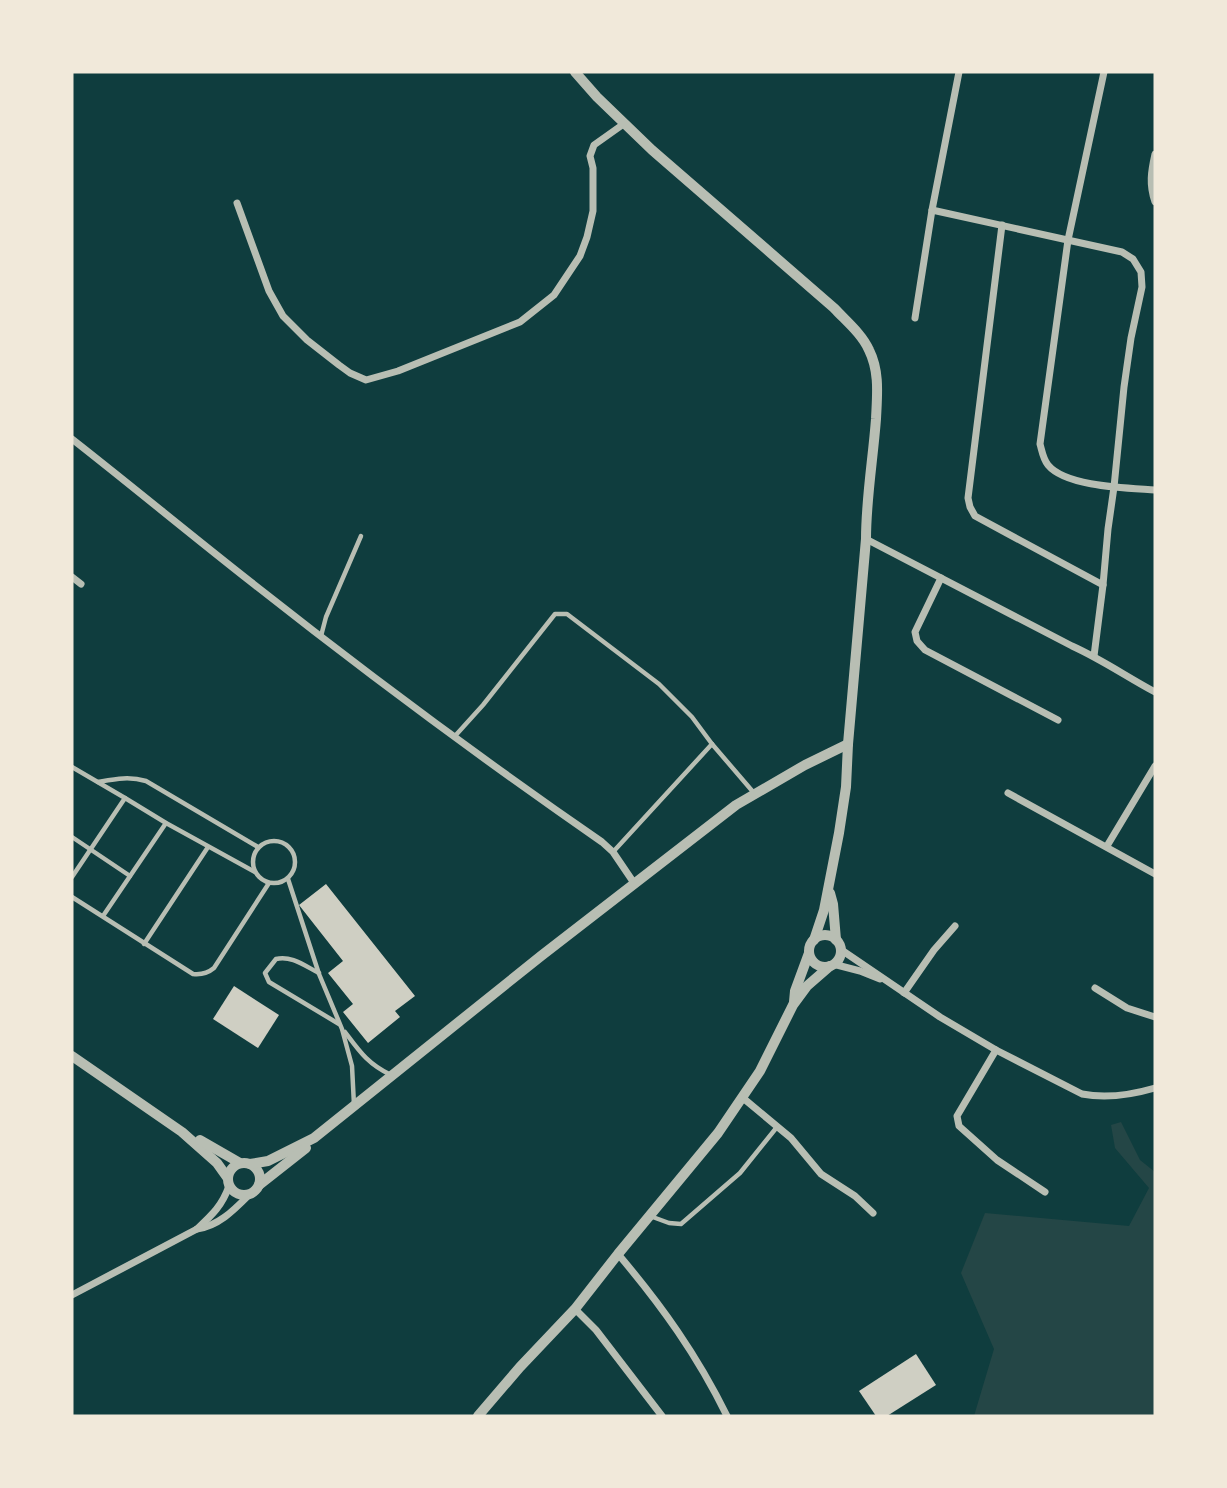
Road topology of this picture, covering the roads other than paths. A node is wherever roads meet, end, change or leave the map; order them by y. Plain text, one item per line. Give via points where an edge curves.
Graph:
1 (575, 72) edge
2 (959, 72) edge
3 (1102, 72) edge
4 (625, 123) junction
5 (1155, 155) edge
6 (1155, 202) edge
7 (237, 203) dead end
8 (932, 210) junction
9 (1002, 225) junction
10 (1069, 240) junction
11 (915, 318) dead end
12 (72, 439) edge
13 (1114, 487) junction
14 (1155, 490) edge
15 (361, 536) dead end
16 (866, 539) junction
17 (72, 577) edge
18 (940, 578) junction
19 (81, 584) dead end
20 (1103, 585) junction
21 (321, 636) junction
22 (1094, 656) junction
23 (1155, 692) edge
24 (1058, 720) dead end
25 (455, 737) junction
26 (712, 744) junction
27 (848, 744) junction
28 (1155, 766) edge
29 (72, 767) edge
30 (98, 782) junction
31 (1008, 793) dead end
32 (755, 794) junction
33 (125, 798) junction
34 (166, 823) junction
35 (72, 837) edge
36 (1107, 846) junction
37 (208, 847) junction
38 (258, 847) junction
39 (91, 849) junction
40 (613, 852) junction
41 (255, 872) junction
42 (1155, 874) edge
43 (130, 876) junction
44 (72, 877) edge
45 (288, 879) junction
46 (270, 883) junction
47 (634, 883) junction
48 (829, 887) junction
49 (72, 897) edge
50 (103, 916) junction
51 (955, 926) dead end
52 (814, 940) junction
53 (144, 944) junction
54 (838, 944) junction
55 (809, 953) junction
56 (832, 965) junction
57 (319, 974) junction
58 (887, 982) junction
59 (1095, 988) dead end
60 (904, 993) junction
61 (793, 1005) junction
62 (1155, 1017) edge
63 (341, 1027) junction
64 (996, 1050) junction
65 (72, 1056) edge
66 (392, 1075) junction
67 (1155, 1088) edge
68 (743, 1098) junction
69 (354, 1106) junction
70 (778, 1127) junction
71 (182, 1132) junction
72 (314, 1138) junction
73 (245, 1163) junction
74 (228, 1181) junction
75 (254, 1190) junction
76 (1045, 1192) dead end
77 (873, 1213) dead end
78 (650, 1216) junction
79 (197, 1229) junction
80 (618, 1254) junction
81 (72, 1294) edge
82 (575, 1309) junction
83 (478, 1416) edge
84 (662, 1416) edge
85 (727, 1416) edge

1 - 4 street
2 - 8 street
3 - 10 street
4 - 7 street via 594,145 590,156 593,211 587,237 554,295 520,322 366,380 339,365 283,316 269,291
4 - 16 street via 834,308 869,348 877,393
5 - 6 street via 1151,189
8 - 9 street
8 - 11 street
9 - 10 street
9 - 20 street via 970,508 975,516
10 - 13 street via 1122,252 1141,272
10 - 13 street via 1040,444 1047,464 1058,474
12 - 21 street
13 - 14 street
13 - 20 street
15 - 21 lane
16 - 18 street
16 - 27 street
17 - 19 street
18 - 22 street
18 - 24 street via 915,632 925,650
20 - 22 street
21 - 25 street
22 - 23 street
25 - 26 lane via 555,614 567,614 659,684
25 - 40 street
26 - 32 lane
26 - 40 lane
27 - 32 street
27 - 48 street via 846,787
28 - 36 street
29 - 30 lane
30 - 33 lane
30 - 38 lane via 146,781
31 - 36 street
32 - 47 street
33 - 34 lane
33 - 39 lane
34 - 37 lane
34 - 43 lane
35 - 39 lane
36 - 42 street
37 - 41 lane
37 - 53 lane
38 - 41 lane via 253,855
38 - 45 lane via 274,840 290,847 295,863
39 - 43 lane
39 - 44 lane
40 - 47 street
41 - 46 lane
43 - 50 lane
45 - 46 lane
45 - 57 lane
46 - 53 lane via 210,971 193,974
47 - 66 street
48 - 52 street
48 - 54 street
49 - 50 lane
50 - 53 lane
51 - 60 street
52 - 54 street via 827,936
52 - 55 street
54 - 56 street via 839,958
54 - 58 street
55 - 56 street via 817,965
55 - 61 street
56 - 58 street
56 - 61 street
57 - 63 lane
57 - 63 lane via 283,957 265,973 269,982
58 - 60 street
59 - 62 street via 1121,1006
60 - 64 street
61 - 68 street
63 - 66 lane via 366,1060
63 - 69 lane via 352,1066
64 - 67 street via 1082,1094 1110,1097
64 - 76 street via 957,1116 959,1126 997,1160
65 - 71 street
66 - 69 street
68 - 70 street
68 - 78 street
69 - 72 street
70 - 77 street via 821,1174
70 - 78 lane via 740,1173 681,1224
71 - 73 street
71 - 74 street via 217,1163
72 - 73 street via 268,1161
72 - 75 street
73 - 74 street via 231,1168
73 - 75 street via 260,1175
74 - 75 street via 235,1193 245,1195
74 - 79 street via 224,1201
75 - 79 street via 223,1219
78 - 80 street
79 - 81 street
80 - 82 street
80 - 85 street via 668,1316
82 - 83 street
82 - 84 street

